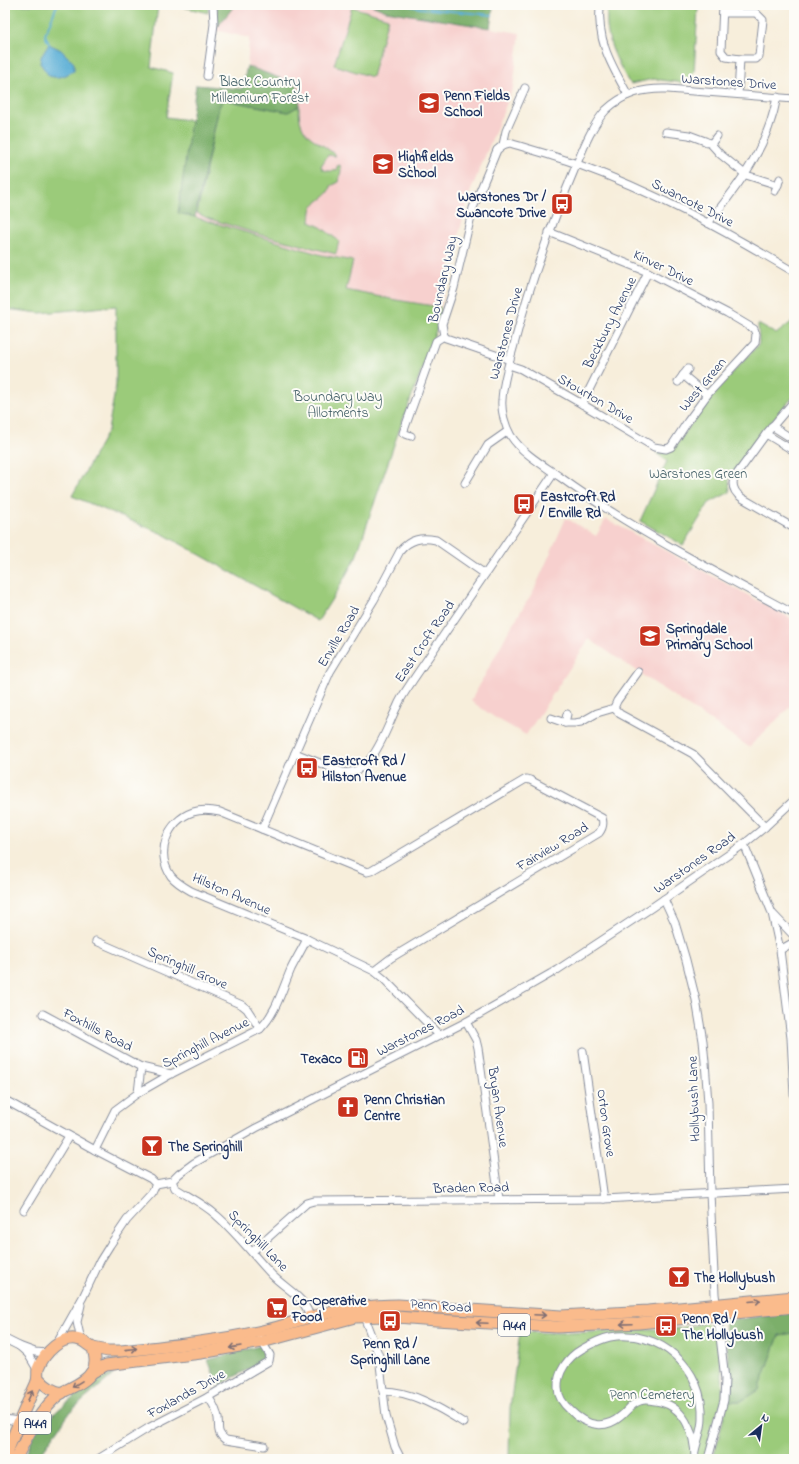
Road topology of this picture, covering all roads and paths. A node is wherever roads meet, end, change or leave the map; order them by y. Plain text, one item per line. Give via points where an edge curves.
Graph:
1 (213, 5) edge
2 (600, 5) edge
3 (723, 5) edge
4 (723, 13) junction
5 (740, 59) junction
6 (207, 76) dead end
7 (525, 88) dead end
8 (738, 94) junction
9 (628, 95) junction
10 (777, 97) junction
11 (794, 98) edge
12 (666, 132) dead end
13 (717, 136) dead end
14 (711, 144) junction
15 (503, 145) junction
16 (577, 164) junction
17 (746, 175) junction
18 (778, 185) dead end
19 (708, 223) junction
20 (549, 232) junction
21 (648, 272) junction
22 (794, 272) edge
23 (444, 336) junction
24 (756, 339) joint
25 (509, 363) junction
26 (688, 368) dead end
27 (683, 375) junction
28 (678, 382) dead end
29 (707, 395) junction
30 (794, 401) edge
31 (582, 404) junction
32 (772, 426) junction
33 (508, 431) junction
34 (766, 434) junction
35 (411, 436) dead end
36 (794, 440) edge
37 (670, 447) joint
38 (794, 451) edge
39 (554, 473) junction
40 (465, 483) dead end
41 (794, 528) edge
42 (485, 574) junction
43 (794, 614) edge
44 (638, 672) dead end
45 (614, 708) junction
46 (567, 714) dead end
47 (551, 718) dead end
48 (565, 723) junction
49 (296, 753) junction
50 (794, 800) edge
51 (766, 827) junction
52 (262, 829) junction
53 (744, 844) junction
54 (363, 872) joint
55 (664, 899) junction
56 (772, 913) junction
57 (794, 936) edge
58 (307, 939) junction
59 (96, 941) dead end
60 (794, 942) edge
61 (780, 950) junction
62 (374, 971) junction
63 (43, 1014) dead end
64 (466, 1022) junction
65 (260, 1029) junction
66 (439, 1035) junction
67 (583, 1051) dead end
68 (141, 1067) junction
69 (171, 1074) junction
70 (138, 1093) junction
71 (794, 1094) edge
72 (5, 1100) edge
73 (69, 1136) junction
74 (95, 1150) junction
75 (172, 1181) junction
76 (156, 1184) junction
77 (794, 1189) edge
78 (710, 1194) junction
79 (604, 1199) junction
80 (499, 1200) junction
81 (24, 1210) dead end
82 (252, 1252) junction
83 (83, 1297) junction
84 (794, 1297) edge
85 (794, 1307) edge
86 (716, 1310) junction
87 (364, 1316) junction
88 (310, 1317) junction
89 (313, 1329) junction
90 (255, 1332) junction
91 (5, 1339) edge
92 (81, 1340) junction
93 (262, 1342) junction
94 (19, 1346) junction
95 (93, 1348) junction
96 (52, 1349) junction
97 (91, 1373) junction
98 (38, 1375) junction
99 (383, 1391) junction
100 (62, 1393) junction
101 (208, 1397) junction
102 (5, 1419) edge
103 (18, 1421) junction
104 (464, 1423) dead end
105 (264, 1446) dead end
106 (695, 1455) edge
107 (5, 1457) edge
108 (16, 1459) edge
109 (98, 1459) edge
110 (401, 1459) edge
111 (708, 1459) edge

1 - 6 street via 214,24
2 - 9 street via 601,36 609,60
3 - 4 street
4 - 5 street via 721,51 726,57
4 - 5 street via 756,13 763,20 759,56 756,59
5 - 8 street
7 - 15 street, Boundary Way via 506,131
8 - 9 street, Warstones Drive via 659,89 640,90
8 - 10 street, Warstones Drive
9 - 16 street, Warstones Drive via 615,103 601,117
10 - 11 street, Warstones Drive
10 - 17 street via 766,136
12 - 14 street via 689,135
13 - 14 street
14 - 17 street
15 - 16 street, Swancote Drive via 510,143
15 - 23 street, Boundary Way via 497,150 473,208 454,288 442,324
16 - 19 street, Swancote Drive via 647,192
16 - 20 street, Warstones Drive
17 - 18 street
17 - 19 street
19 - 22 street, Swancote Drive
20 - 21 street, Kinver Drive
20 - 25 street, Warstones Drive
21 - 24 street, Kinver Drive via 744,322 754,329
21 - 31 street, Beckbury Avenue
23 - 25 street, Stourton Drive
23 - 35 street, Boundary Way via 436,341 403,433
24 - 29 street, West Green via 752,348
25 - 31 street, Stourton Drive
25 - 33 street, Warstones Drive via 502,401
26 - 27 street
27 - 28 street
27 - 29 street
29 - 37 street, West Green
30 - 32 street
31 - 37 street, Stourton Drive via 654,447
32 - 34 street
32 - 36 street
33 - 39 street, Warstones Drive via 524,450
33 - 40 street via 488,445
34 - 38 street
34 - 41 street via 732,483 736,494
39 - 42 street, East Croft Road
39 - 43 street, Warstones Drive via 639,528
42 - 49 street, East Croft Road via 398,704 366,765 348,773 342,772
42 - 49 street, Enville Road via 436,540 418,538 404,546 330,672
44 - 45 street
45 - 48 street via 575,724
45 - 51 street via 620,714 693,754
46 - 48 street
47 - 48 street
49 - 52 street, Enville Road
50 - 51 street, Warstones Road
51 - 53 street, Warstones Road
52 - 54 street, Hilston Avenue
52 - 58 street, Hilston Avenue via 220,812 193,812 169,831 163,858 172,876 191,891
53 - 55 street, Warstones Road
53 - 56 street
54 - 62 street, Fairview Road via 371,871 526,779 602,818 603,824 599,833 391,958
55 - 64 street, Warstones Road via 557,970
55 - 78 street, Hollybush Lane via 675,923 686,960 703,1042 708,1103
56 - 57 street
56 - 61 street
58 - 62 street, Hilston Avenue
58 - 65 street, Springhill Avenue via 270,1019
59 - 65 street, Springhill Grove via 242,1006 247,1009
60 - 61 street
61 - 71 street via 791,1038
62 - 66 street, Hilston Avenue
63 - 68 street, Foxhills Road
64 - 66 street, Warstones Road
64 - 80 street, Bryan Avenue via 478,1048
65 - 69 street, Springhill Avenue
66 - 75 street, Warstones Road via 256,1128 189,1166
67 - 79 street, Orton Grove
68 - 69 street, Foxhills Road
68 - 70 street
69 - 70 street, Springhill Avenue
70 - 74 street, Springhill Avenue via 115,1110
72 - 73 street
73 - 74 street
73 - 81 street
74 - 76 street
75 - 76 street
75 - 82 street, Springhill Lane via 175,1188 215,1214
76 - 83 street via 152,1193 127,1220 110,1245
77 - 78 street, Braden Road
78 - 79 street, Braden Road
78 - 86 street, Hollybush Lane
79 - 80 street, Braden Road
80 - 82 street, Braden Road via 308,1203
82 - 88 street, Springhill Lane via 274,1277 299,1296
83 - 92 street via 77,1322
83 - 96 street
86 -> 84 highway, Penn Road / A449
85 - 86 highway, Penn Road / A449
86 -> 87 highway, Penn Road / A449 via 639,1323 557,1327
88 -> 86 highway, Penn Road / A449 via 378,1305 561,1316
86 - 111 street, Hollybush Lane via 725,1379 724,1400
87 - 89 highway, Penn Road / A449
87 - 99 street via 379,1356
88 - 89 street, Springhill Lane
88 - 90 highway, Penn Road / A449
89 - 93 highway, Penn Road / A449
90 - 93 street
95 -> 90 highway, Penn Road / A449 via 108,1351 128,1350
91 - 94 street
92 - 95 highway
92 - 96 highway via 72,1339
93 -> 97 highway, Penn Road / A449 via 201,1353 120,1362 106,1365
93 - 101 street, Foxlands Drive via 270,1354 269,1361
94 - 96 street via 35,1352
94 - 98 street via 28,1354
95 - 97 highway via 95,1364
96 - 98 highway
97 -> 100 highway
98 - 100 highway via 48,1387
103 -> 98 highway, A449
99 - 104 street via 398,1392 415,1398
99 - 110 street via 389,1426
100 - 108 highway, A449 via 47,1406 23,1442
101 - 105 street via 218,1416 218,1429 222,1437 226,1440
101 - 109 street, Foxlands Drive via 150,1427
102 - 103 street
103 - 107 highway, A449
106 - 106 street via 702,1420 701,1397 692,1374 670,1351 640,1338 610,1337 584,1347 567,1361 560,1375 558,1388 567,1408 574,1415 588,1424 598,1426 615,1420 638,1401 666,1403 678,1411 691,1430

